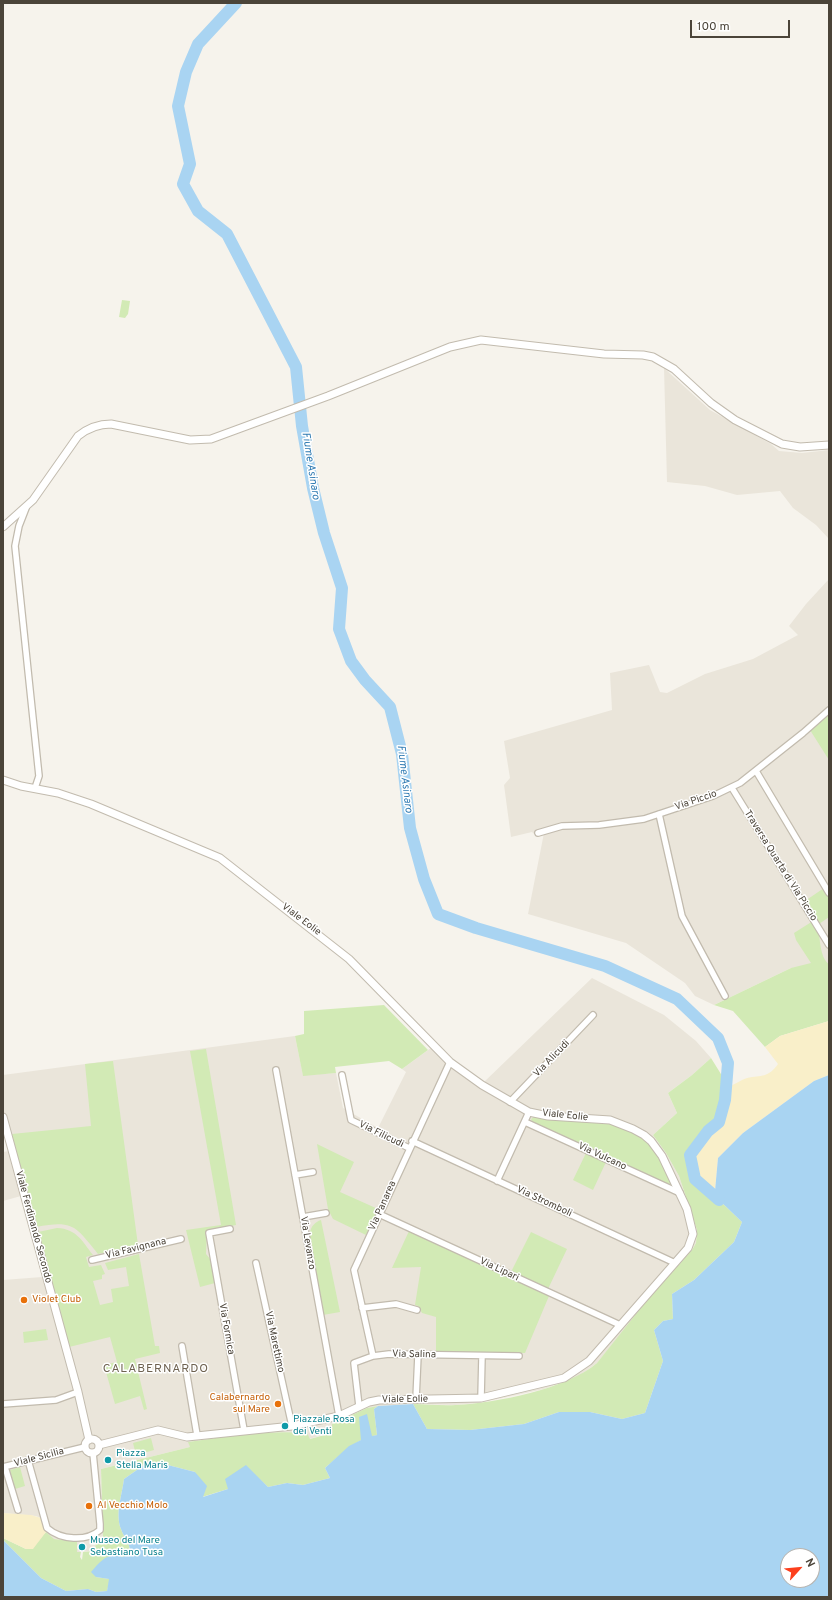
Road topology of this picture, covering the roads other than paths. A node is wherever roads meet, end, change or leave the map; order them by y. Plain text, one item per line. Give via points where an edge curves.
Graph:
1 (829, 445) edge
2 (26, 508) junction
3 (3, 527) edge
4 (829, 710) edge
5 (756, 770) junction
6 (3, 780) edge
7 (35, 788) junction
8 (732, 788) junction
9 (659, 814) junction
10 (538, 832) dead end
11 (829, 893) edge
12 (829, 945) edge
13 (725, 996) dead end
14 (593, 1015) dead end
15 (450, 1062) junction
16 (276, 1070) dead end
17 (342, 1076) dead end
18 (510, 1102) junction
19 (529, 1112) junction
20 (3, 1117) edge
21 (525, 1122) junction
22 (412, 1141) junction
23 (409, 1148) junction
24 (313, 1172) dead end
25 (295, 1175) junction
26 (497, 1181) junction
27 (680, 1193) junction
28 (326, 1213) dead end
29 (379, 1214) junction
30 (303, 1217) junction
31 (230, 1229) dead end
32 (181, 1239) dead end
33 (92, 1260) dead end
34 (256, 1263) dead end
35 (675, 1263) junction
36 (362, 1308) junction
37 (417, 1310) dead end
38 (620, 1325) junction
39 (182, 1346) dead end
40 (418, 1355) junction
41 (373, 1356) junction
42 (482, 1356) junction
43 (519, 1356) dead end
44 (78, 1392) junction
45 (481, 1398) junction
46 (416, 1399) junction
47 (3, 1404) edge
48 (360, 1406) junction
49 (338, 1416) junction
50 (292, 1423) junction
51 (243, 1428) junction
52 (197, 1434) junction
53 (89, 1440) junction
54 (99, 1445) junction
55 (85, 1447) junction
56 (93, 1453) junction
57 (28, 1460) junction
58 (4, 1467) edge
59 (18, 1510) dead end

1 - 2 street via 800,447 782,444 736,420 711,403 661,360 643,355 604,354 481,340 450,347 223,435 190,440 120,425 96,425 78,436
2 - 3 street
2 - 7 street via 15,546 38,776
4 - 5 street, Via Piccio via 803,734
5 - 8 street, Via Piccio
5 - 11 street
6 - 7 street, Viale Eolie
7 - 15 street, Viale Eolie via 91,804 220,858 349,959
8 - 9 street, Via Piccio
8 - 12 street, Traversa Quarta di Via Piccio
9 - 10 street, Via Piccio via 626,822 562,826
9 - 13 street via 682,916
14 - 18 street, Via Alicudi
15 - 18 street, Viale Eolie
15 - 22 street, Via Panarea
16 - 25 street, Via Levanzo
17 - 23 street, Via Filicudi via 351,1120
18 - 19 street, Viale Eolie
19 - 21 street
19 - 27 street, Viale Eolie via 548,1116 610,1120 633,1129 655,1146
20 - 44 street, Viale Ferdinando Secondo
21 - 26 street
21 - 27 street, Via Vulcano
22 - 23 street, Via Panarea
22 - 26 street, Via Stromboli
23 - 29 street, Via Panarea
24 - 25 street
25 - 30 street, Via Levanzo
26 - 35 street, Via Stromboli
27 - 35 street, Viale Eolie via 693,1234 688,1248
28 - 30 street
29 - 36 street, Via Panarea via 354,1270
29 - 38 street, Via Lipari
30 - 49 street, Via Levanzo
31 - 51 street, Via Formica via 209,1233
32 - 33 street, Via Favignana
34 - 50 street, Via Marettimo
35 - 38 street, Viale Eolie
36 - 37 street via 396,1304
36 - 41 street, Via Panarea
38 - 45 street, Viale Eolie via 589,1361 573,1373 551,1382
39 - 52 street
40 - 41 street, Via Salina
40 - 42 street, Via Salina
40 - 46 street
41 - 48 street, Via Salina via 354,1363
42 - 43 street, Via Salina
42 - 45 street
44 - 47 street via 56,1400
44 - 53 street, Viale Ferdinando Secondo
45 - 46 street, Viale Eolie
46 - 48 street, Viale Eolie via 379,1400
48 - 49 street, Viale Eolie
49 - 50 street, Viale Eolie
50 - 51 street, Viale Eolie
51 - 52 street, Viale Eolie
52 - 54 street, Viale Eolie via 187,1437 158,1430
53 - 54 street via 94,1440
53 - 55 street
54 - 56 street via 98,1450
55 - 56 street via 87,1452
55 - 57 street, Viale Sicilia
56 - 57 street via 100,1530 89,1537 61,1537 47,1528
57 - 58 street, Viale Sicilia
58 - 59 street

